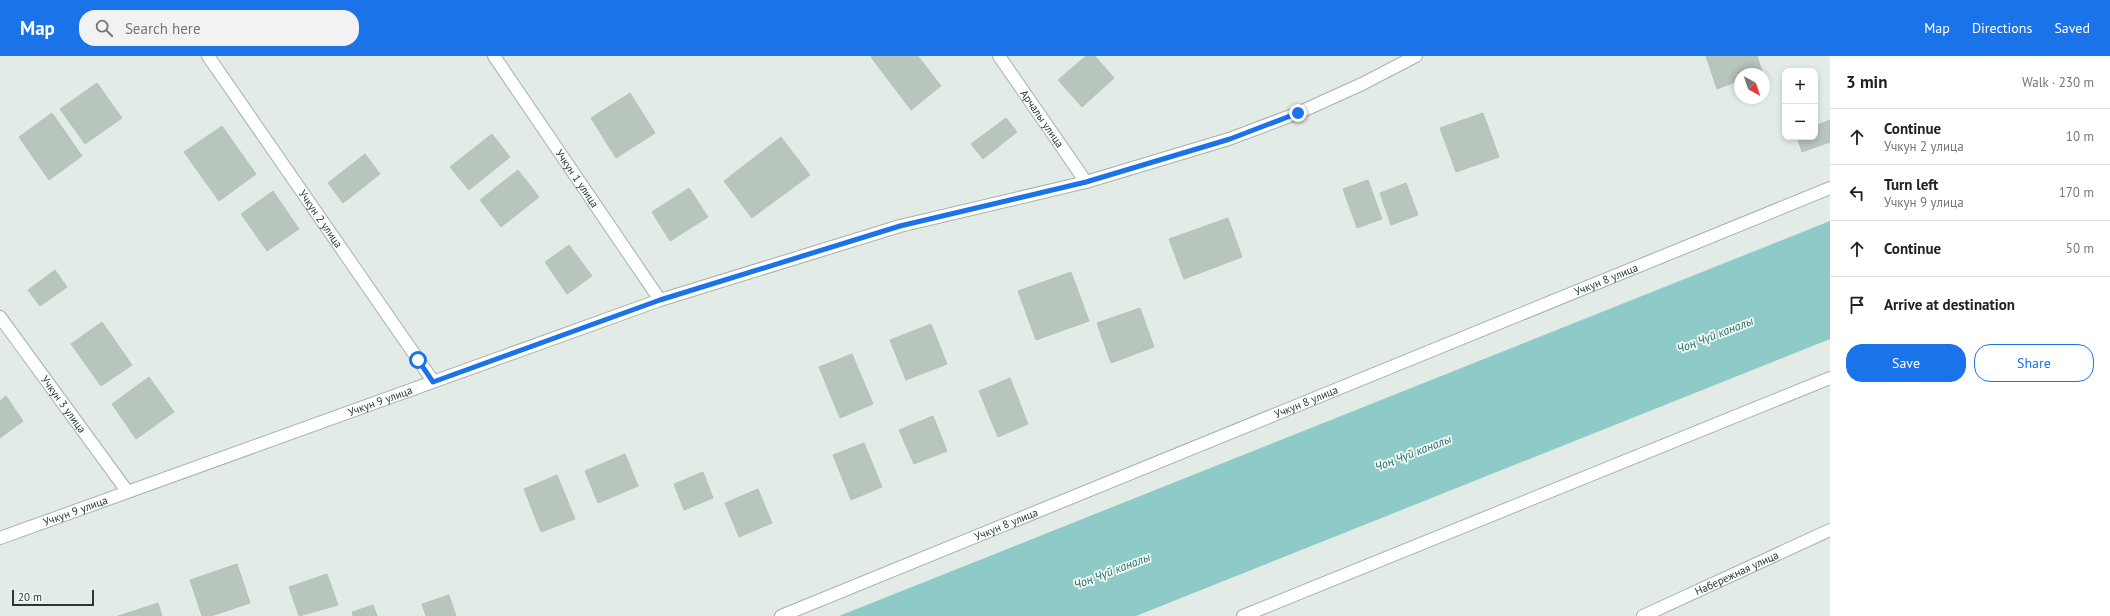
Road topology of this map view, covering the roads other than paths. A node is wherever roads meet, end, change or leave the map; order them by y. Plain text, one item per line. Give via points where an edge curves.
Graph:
1 (208, 56) edge
2 (494, 56) edge
3 (999, 56) edge
4 (1416, 56) edge
5 (1086, 182) junction
6 (1830, 188) edge
7 (660, 300) junction
8 (0, 317) edge
9 (1830, 378) edge
10 (433, 382) junction
11 (127, 491) junction
12 (1830, 530) edge
13 (0, 538) edge
14 (781, 616) edge
15 (1243, 616) edge
16 (1643, 616) edge

1 - 10 street, Учкун 2 улица
2 - 7 street, Учкун 1 улица
3 - 5 street, Арчалы улица
4 - 5 street, Учкун 9 улица via 1362,84 1230,139
5 - 7 street, Учкун 9 улица via 900,226
6 - 14 street, Учкун 8 улица
7 - 10 street, Учкун 9 улица
8 - 11 street, Учкун 3 улица
9 - 15 street
10 - 11 street, Учкун 9 улица
11 - 13 street, Учкун 9 улица
12 - 16 street, Набережная улица

